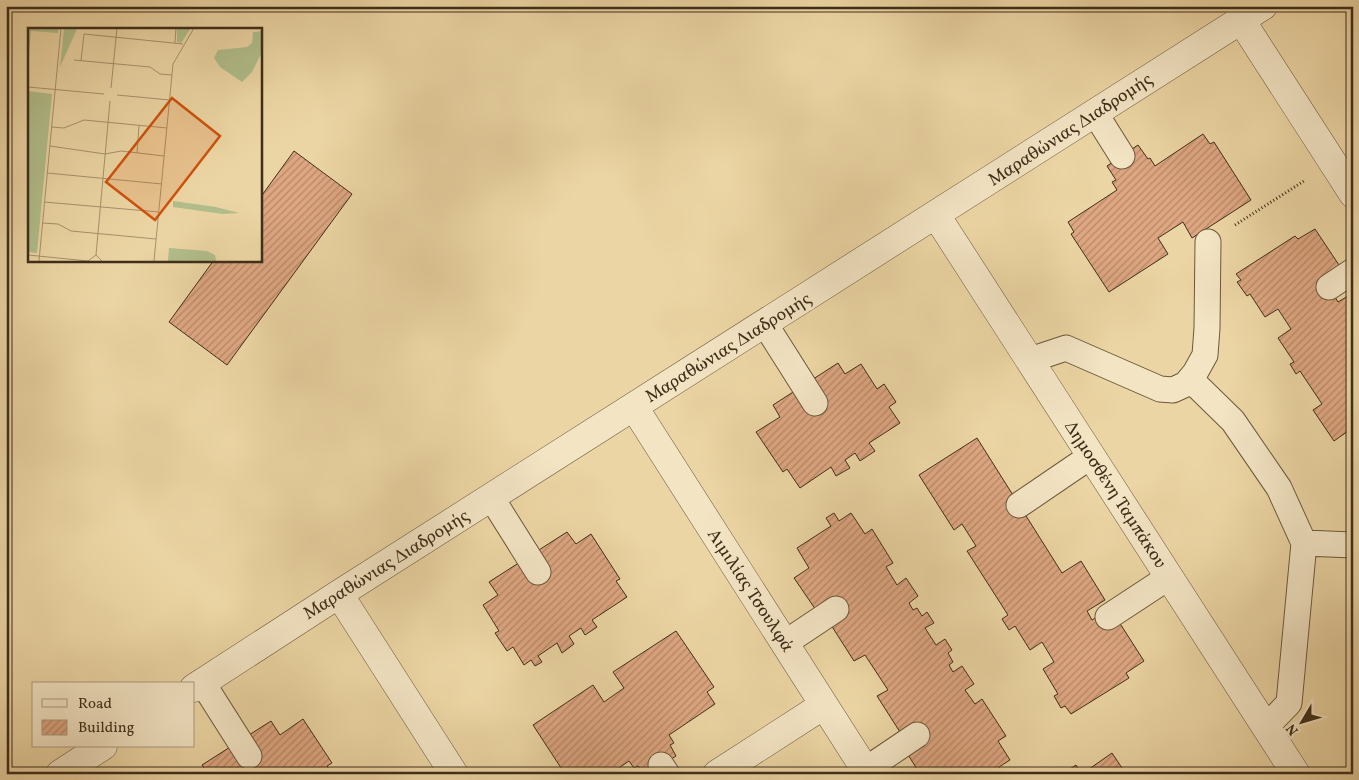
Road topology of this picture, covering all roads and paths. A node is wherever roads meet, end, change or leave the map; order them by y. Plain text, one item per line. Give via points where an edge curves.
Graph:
1 (1252, 13) edge
2 (1095, 113) junction
3 (1122, 156) dead end
4 (1332, 163) junction
5 (1353, 194) edge
6 (936, 214) junction
7 (1208, 242) joint
8 (1353, 271) edge
9 (1329, 287) dead end
10 (765, 324) junction
11 (1030, 360) junction
12 (1190, 379) junction
13 (815, 403) dead end
14 (634, 407) junction
15 (1091, 456) junction
16 (491, 497) junction
17 (1019, 505) dead end
18 (1304, 544) junction
19 (1353, 545) edge
20 (538, 572) dead end
21 (1169, 577) junction
22 (339, 594) junction
23 (836, 609) dead end
24 (1108, 617) dead end
25 (785, 643) junction
26 (198, 685) edge
27 (824, 704) junction
28 (1266, 727) junction
29 (917, 735) dead end
30 (100, 748) edge
31 (249, 756) dead end
32 (867, 772) edge
33 (60, 774) edge
34 (454, 774) edge
35 (717, 774) edge
36 (1296, 774) edge

1 - 2 street, Μαραθώνιας Διαδρομής
1 - 4 street
2 - 3 street
2 - 6 street, Μαραθώνιας Διαδρομής
4 - 5 street
4 - 7 path
6 - 10 street, Μαραθώνιας Διαδρομής
6 - 11 street, Δημοσθένη Ταμπάκου
7 - 12 street via 1205,355
8 - 9 street
10 - 13 street
10 - 14 street, Μαραθώνιας Διαδρομής
11 - 12 street via 1066,348 1160,389 1173,390
11 - 15 street, Δημοσθένη Ταμπάκου
12 - 18 street via 1233,422 1279,488
14 - 16 street, Μαραθώνιας Διαδρομής
14 - 25 street, Αιμιλίας Τσουλφά
15 - 17 street
15 - 21 street, Δημοσθένη Ταμπάκου
16 - 20 street
16 - 22 street, Μαραθώνιας Διαδρομής
18 - 19 street
18 - 28 street via 1289,703
21 - 24 street
21 - 28 street, Δημοσθένη Ταμπάκου
22 - 26 street, Μαραθώνιας Διαδρομής
22 - 34 street
23 - 25 street
25 - 27 street, Αιμιλίας Τσουλφά
26 - 31 street
27 - 32 street, Αιμιλίας Τσουλφά
27 - 35 street
28 - 36 street, Δημοσθένη Ταμπάκου
29 - 32 street
30 - 33 street

